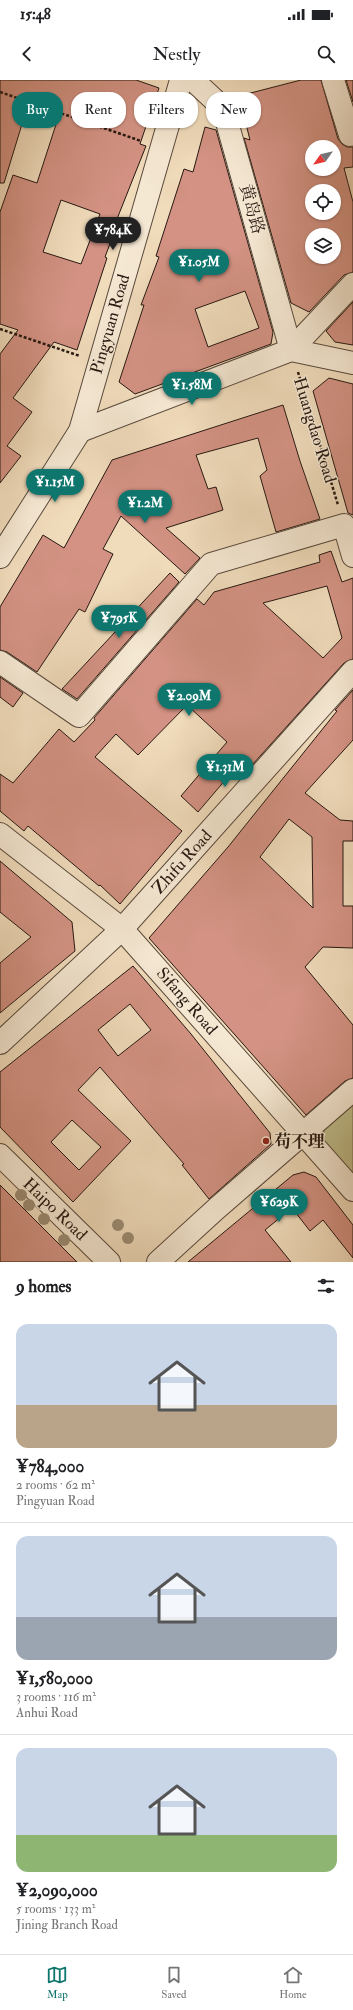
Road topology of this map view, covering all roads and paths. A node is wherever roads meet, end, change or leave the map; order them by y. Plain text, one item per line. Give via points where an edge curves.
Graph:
1 (181, 80) edge
2 (193, 80) edge
3 (333, 80) edge
4 (0, 92) edge
5 (353, 134) edge
6 (161, 148) junction
7 (353, 284) edge
8 (0, 329) edge
9 (291, 350) junction
10 (99, 362) junction
11 (353, 362) edge
12 (80, 431) junction
13 (344, 525) junction
14 (353, 556) edge
15 (0, 557) edge
16 (0, 662) edge
17 (353, 671) edge
18 (0, 834) edge
19 (122, 929) junction
20 (0, 1043) edge
21 (353, 1090) edge
22 (304, 1134) junction
23 (0, 1155) edge
24 (353, 1190) edge
25 (109, 1262) edge
26 (158, 1262) edge

1 - 6 street, Pingyuan Road
2 - 9 street, 黄岛路 via 223,108
3 - 5 street via 350,135
4 - 6 path
6 - 10 street, Pingyuan Road
7 - 9 street
8 - 10 path
9 - 11 street
9 - 12 street
9 - 13 path, Huangdao Road
10 - 12 street, Pingyuan Road
12 - 15 street, Pingyuan Road
13 - 14 street
13 - 16 street via 211,564 79,716
17 - 19 street, Zhifu Road
18 - 19 street, Sifang Road
19 - 20 street, Zhifu Road
19 - 22 street, Sifang Road
21 - 22 street
22 - 24 street, Sifang Road
22 - 26 street via 216,1208
23 - 25 street, Haipo Road

